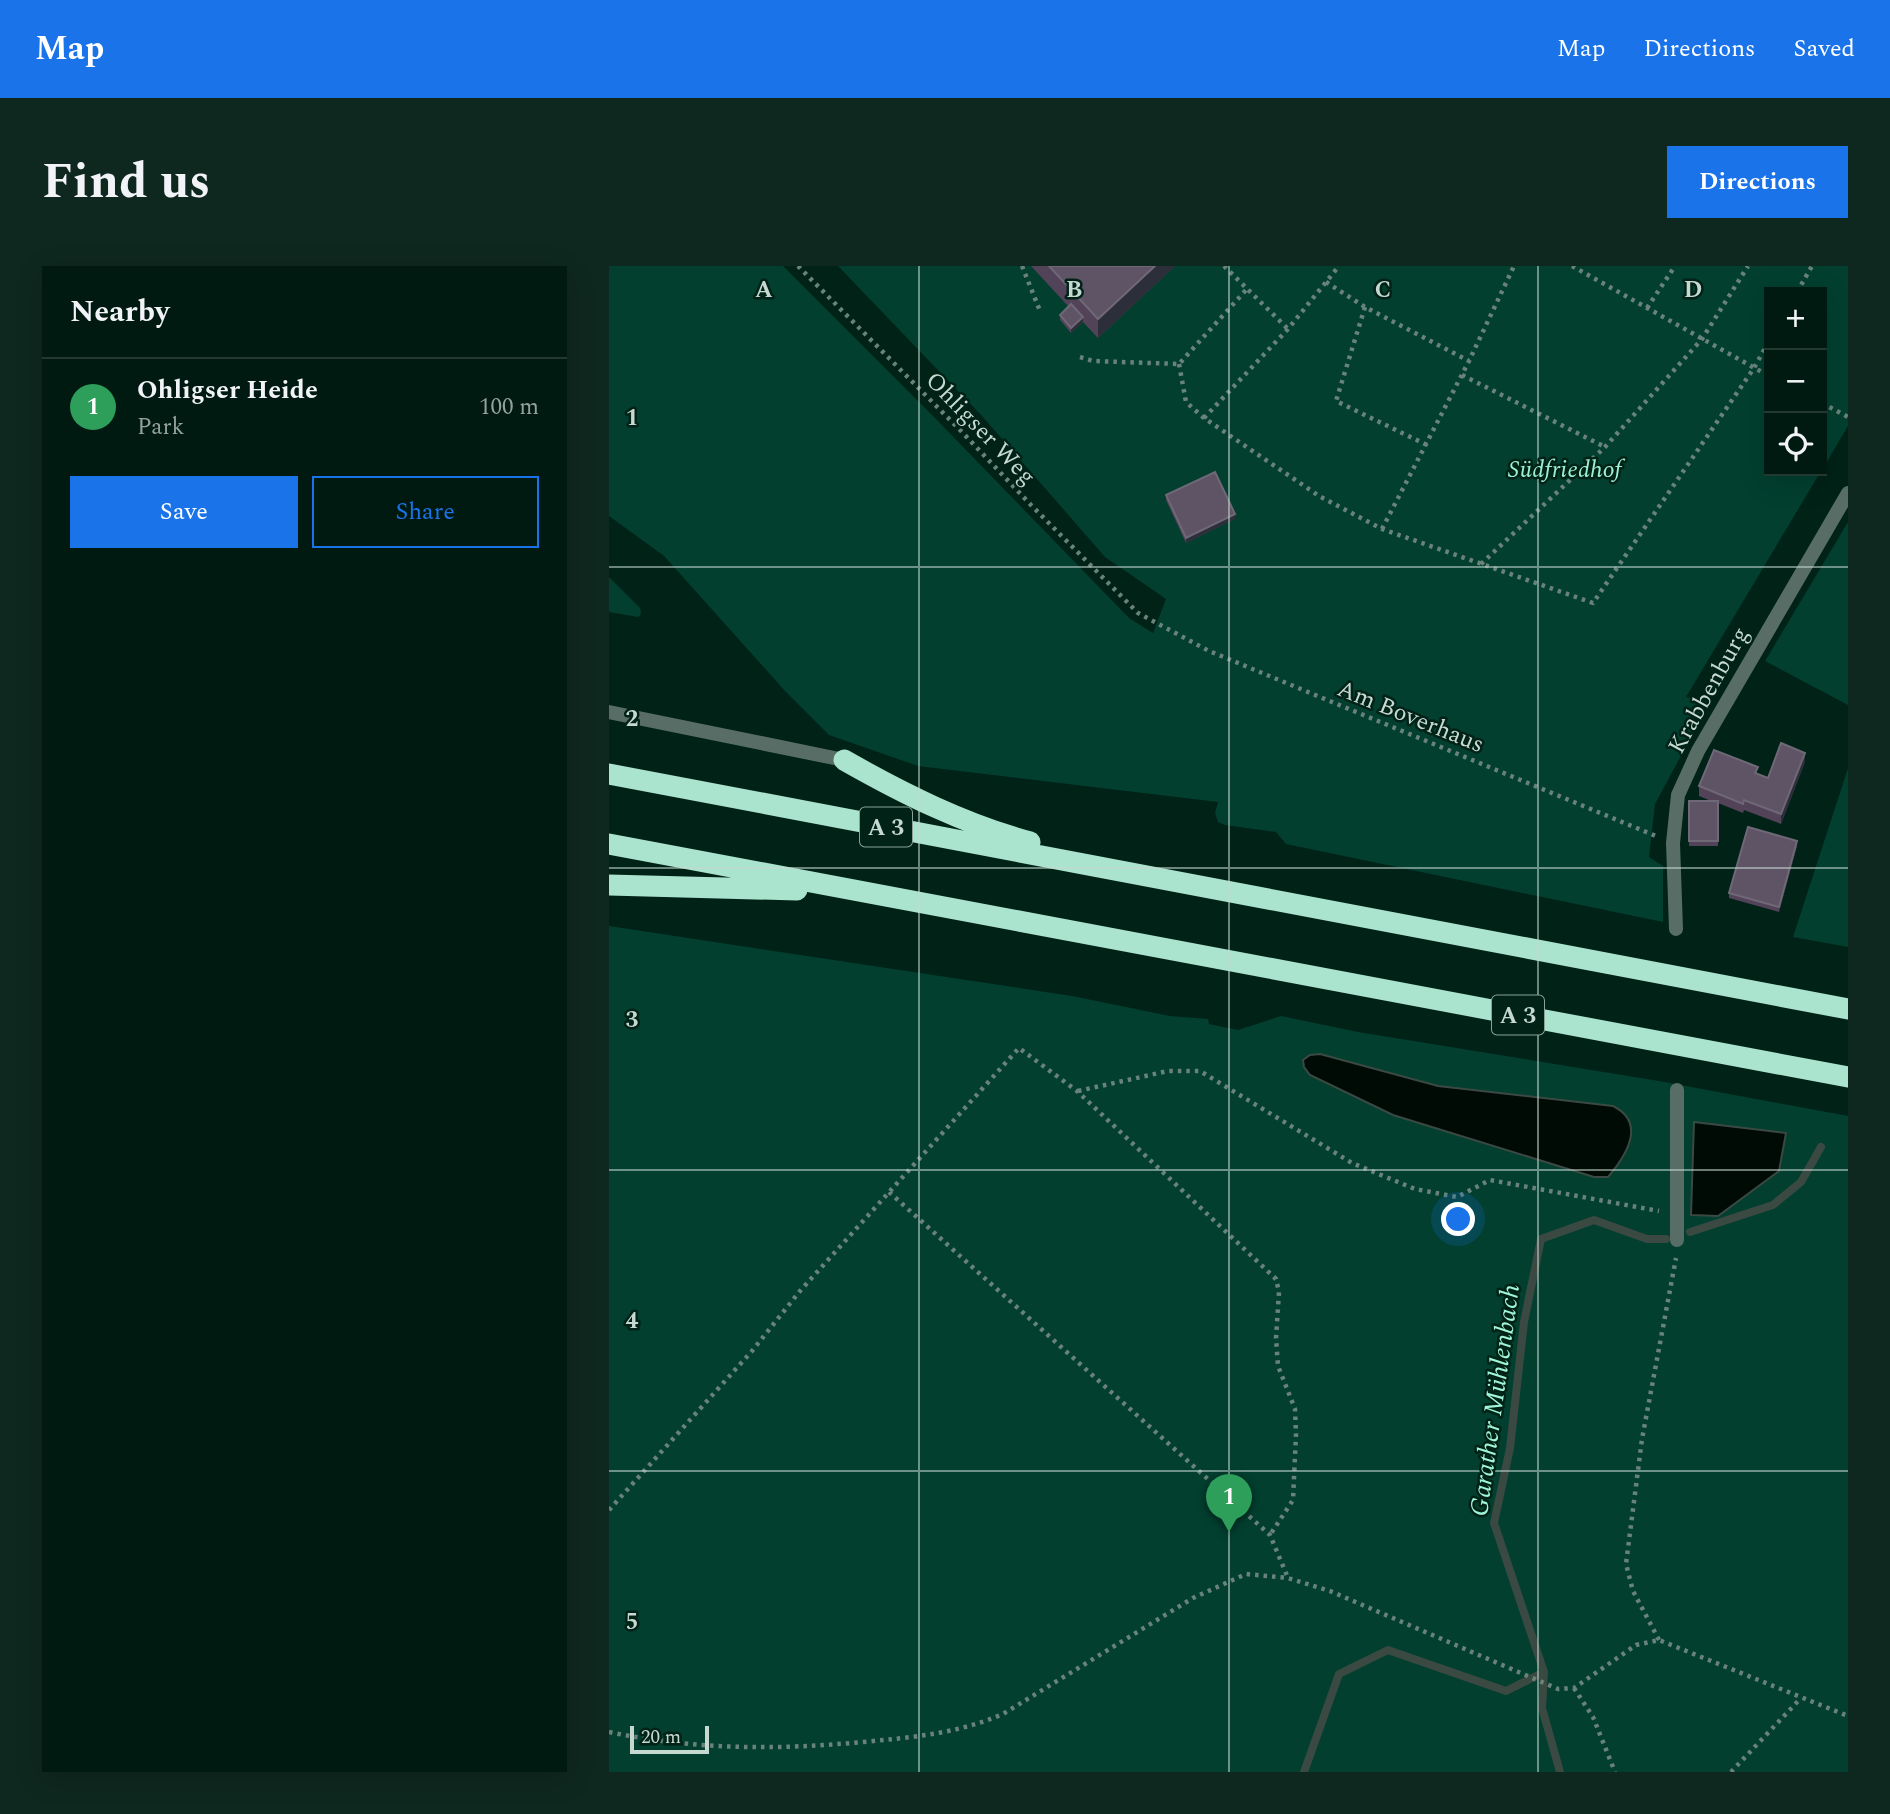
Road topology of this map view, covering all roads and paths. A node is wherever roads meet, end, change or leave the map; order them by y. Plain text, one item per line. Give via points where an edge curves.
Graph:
1 (798, 266) edge
2 (1022, 266) edge
3 (1224, 266) edge
4 (1339, 266) edge
5 (1514, 266) edge
6 (1571, 266) edge
7 (1675, 266) edge
8 (1748, 266) edge
9 (1812, 266) edge
10 (1325, 282) junction
11 (1800, 287) edge
12 (1246, 290) junction
13 (1365, 307) junction
14 (1647, 308) junction
15 (1040, 311) dead end
16 (1288, 329) junction
17 (1702, 339) junction
18 (1764, 350) edge
19 (1080, 357) dead end
20 (1469, 361) junction
21 (1179, 365) junction
22 (1754, 368) junction
23 (1764, 373) edge
24 (1462, 375) junction
25 (1827, 406) edge
26 (1848, 417) edge
27 (1204, 418) junction
28 (1427, 445) junction
29 (1605, 447) junction
30 (1848, 493) edge
31 (1382, 530) junction
32 (1481, 564) junction
33 (1138, 613) joint
34 (609, 712) edge
35 (844, 760) joint
36 (609, 774) edge
37 (1673, 843) junction
38 (609, 844) edge
39 (1164, 879) junction
40 (609, 885) edge
41 (859, 891) junction
42 (1676, 929) dead end
43 (1848, 1009) edge
44 (1848, 1077) edge
45 (1677, 1090) dead end
46 (1077, 1091) junction
47 (888, 1192) junction
48 (1676, 1214) junction
49 (1678, 1240) joint
50 (609, 1510) edge
51 (1270, 1535) junction
52 (1287, 1578) junction
53 (1659, 1640) junction
54 (1574, 1688) junction
55 (1801, 1698) junction
56 (1848, 1716) edge
57 (609, 1731) edge
58 (1615, 1772) edge
59 (1731, 1772) edge

1 - 33 path, Ohligser Weg
2 - 15 path
3 - 12 path
4 - 10 path
5 - 20 path
6 - 14 path
7 - 14 path
8 - 17 path
9 - 11 path
10 - 13 path
10 - 16 path
12 - 16 path
12 - 21 path
13 - 20 path
13 - 28 path via 1336,401
14 - 17 path
16 - 27 path
17 - 22 path
17 - 29 path
18 - 22 path
19 - 21 path
20 - 24 path
21 - 27 path via 1186,402
22 - 23 path
22 - 32 path via 1593,603
24 - 28 path
24 - 29 path
25 - 26 path
27 - 31 path via 1319,496
28 - 31 path
29 - 32 path
30 - 37 lane, Krabbenburg via 1698,751 1678,795
31 - 32 path
33 - 37 path, Am Boverhaus via 1209,651
34 - 35 lane
35 - 39 highway via 952,815
36 - 39 highway, A 3
37 - 42 lane, Krabbenburg
38 - 41 highway, A 3
39 - 43 highway, A 3
40 - 41 highway
41 - 44 highway, A 3
45 - 48 lane
46 - 47 path via 1019,1048
46 - 48 path via 1168,1071 1200,1072 1352,1163 1415,1189 1457,1197 1490,1180
46 - 51 path via 1276,1279 1278,1366 1295,1409 1296,1434 1293,1500
47 - 50 path
47 - 51 path
48 - 49 lane
49 - 53 path via 1641,1439 1626,1564 1633,1591
51 - 52 path
52 - 54 path via 1330,1591 1557,1689
52 - 57 path via 1245,1574 1193,1598 1003,1714 974,1726 923,1737 744,1749 658,1742
53 - 54 path via 1636,1645
53 - 55 path
54 - 58 path via 1593,1717
55 - 56 path
55 - 59 path

